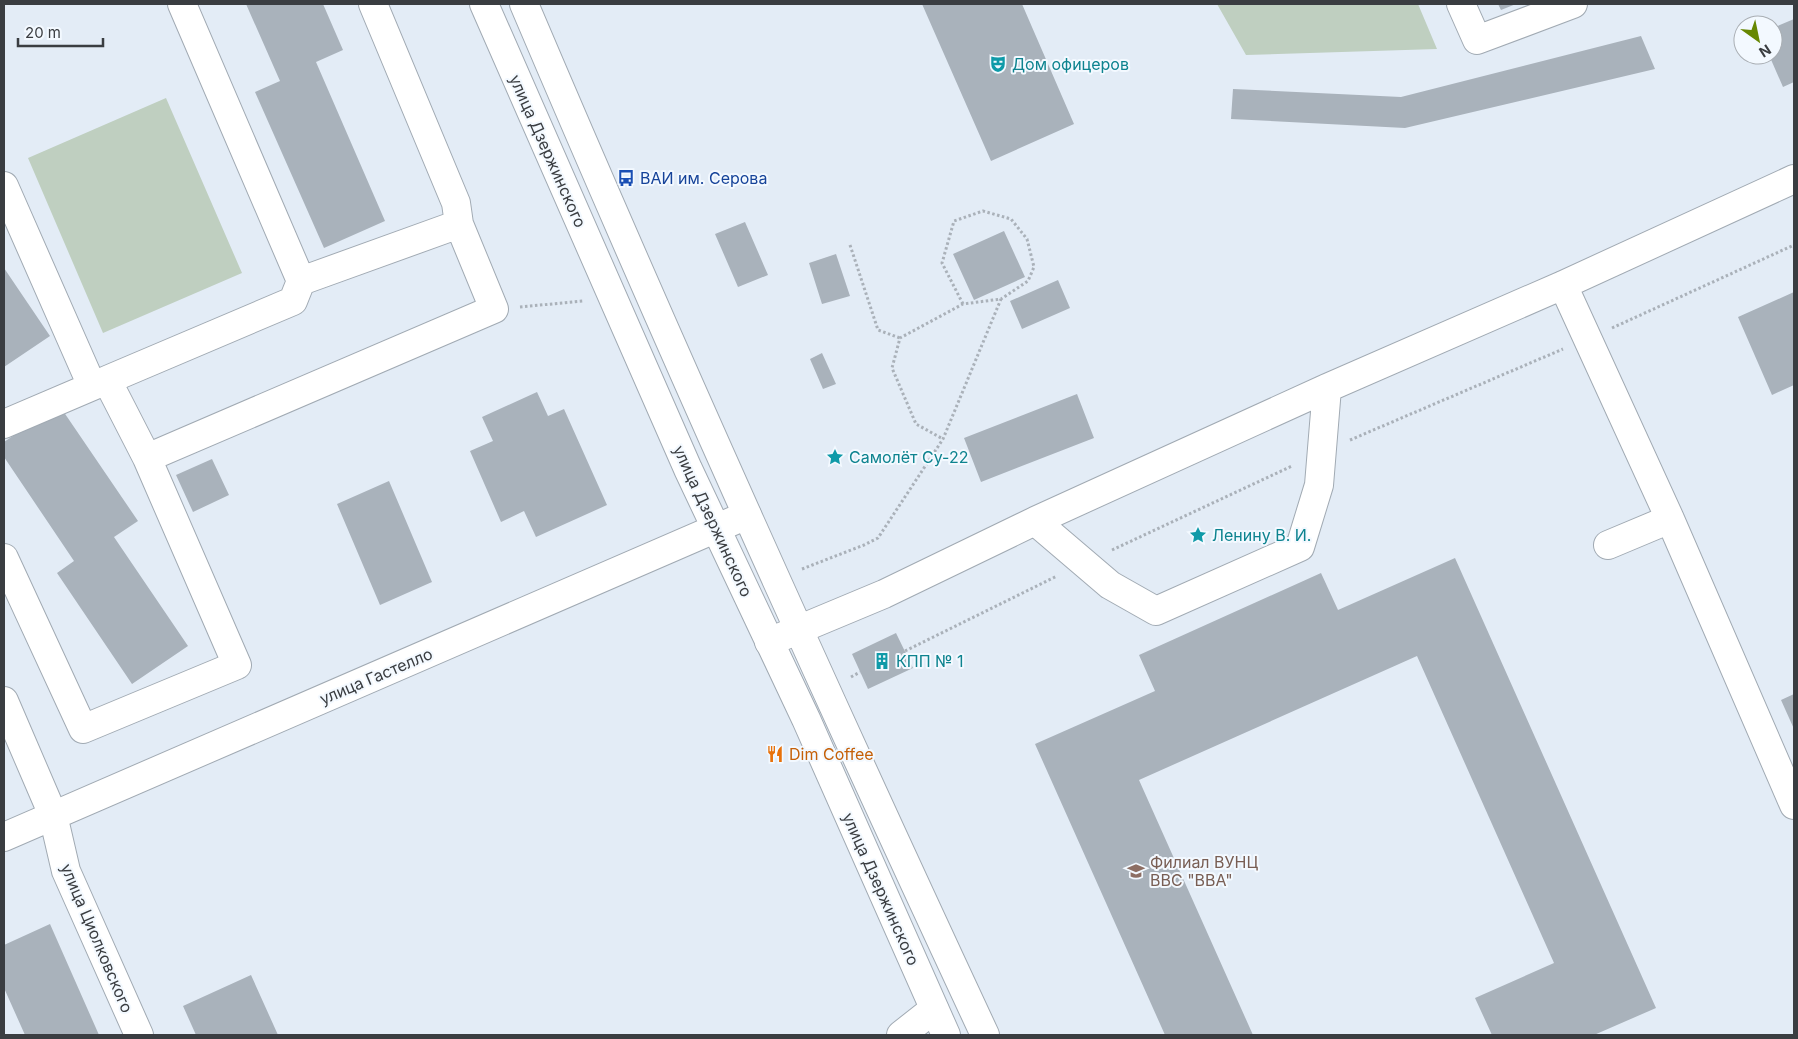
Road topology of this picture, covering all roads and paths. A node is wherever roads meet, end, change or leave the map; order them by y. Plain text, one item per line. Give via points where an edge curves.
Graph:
1 (182, 4) edge
2 (373, 4) edge
3 (484, 4) edge
4 (524, 4) edge
5 (1461, 4) edge
6 (1573, 4) edge
7 (1794, 179) edge
8 (4, 186) edge
9 (459, 224) junction
10 (850, 246) dead end
11 (301, 281) junction
12 (1563, 284) junction
13 (1000, 299) junction
14 (587, 301) dead end
15 (963, 304) junction
16 (494, 309) junction
17 (900, 338) junction
18 (100, 383) junction
19 (1327, 388) junction
20 (4, 424) edge
21 (943, 439) junction
22 (147, 458) junction
23 (747, 516) junction
24 (1670, 518) junction
25 (1035, 521) junction
26 (716, 529) junction
27 (1608, 545) dead end
28 (4, 558) edge
29 (797, 570) dead end
30 (798, 630) junction
31 (769, 642) junction
32 (860, 672) dead end
33 (851, 677) dead end
34 (4, 701) edge
35 (1794, 805) edge
36 (53, 815) junction
37 (4, 837) edge
38 (934, 1009) junction
39 (139, 1035) edge
40 (901, 1035) edge
41 (946, 1035) edge
42 (984, 1035) edge

1 - 11 street
2 - 9 street via 456,202
3 - 26 street, улица Дзержинского
4 - 23 street, улица Дзержинского
5 - 6 street via 1477,40
7 - 12 street
8 - 18 street
9 - 11 street
9 - 16 street
10 - 17 path via 878,330
11 - 18 street via 292,301
12 - 19 street
12 - 24 street
13 - 15 path
13 - 15 path via 1028,281 1034,267 1027,239 1011,218 983,211 954,221 942,263
13 - 21 path
14 - 16 path
15 - 17 path
16 - 22 street
17 - 21 path via 892,368 916,424
18 - 20 street
18 - 22 street
19 - 25 street
19 - 25 street via 1319,485 1300,547 1156,611 1110,585
21 - 29 path via 878,538
22 - 28 street via 237,665 83,729
23 - 26 street, улица Гастелло
23 - 30 street, улица Дзержинского
24 - 27 street
24 - 35 street
25 - 30 street via 884,594
26 - 31 street, улица Дзержинского
26 - 36 street, улица Гастелло
30 - 31 street
30 - 42 street, улица Дзержинского
31 - 38 street, улица Дзержинского
32 - 33 path
34 - 36 street, улица Циолковского
36 - 37 street, улица Гастелло
36 - 39 street, улица Циолковского via 66,871
38 - 40 street
38 - 41 street, улица Дзержинского

